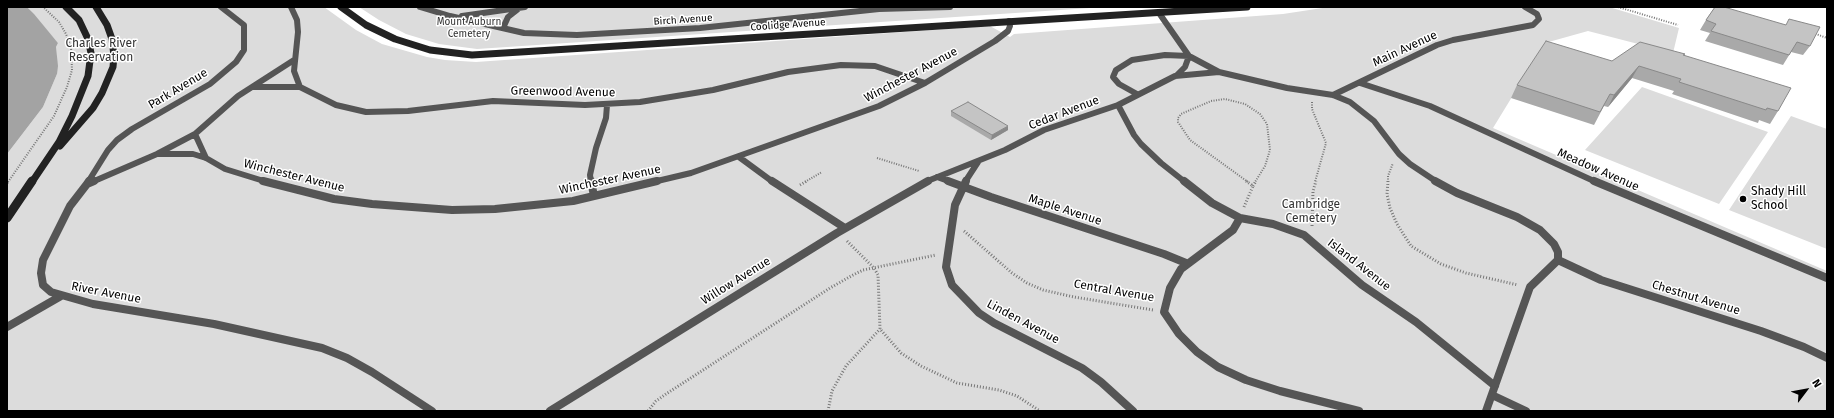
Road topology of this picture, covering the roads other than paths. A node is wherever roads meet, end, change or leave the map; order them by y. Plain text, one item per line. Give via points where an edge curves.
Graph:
1 (66, 7) edge
2 (96, 7) edge
3 (221, 7) edge
4 (290, 7) edge
5 (341, 7) edge
6 (420, 7) edge
7 (950, 7) edge
8 (1247, 7) edge
9 (1525, 7) edge
10 (523, 8) edge
11 (879, 8) edge
12 (1159, 13) junction
13 (450, 16) junction
14 (1009, 21) junction
15 (504, 28) junction
16 (1189, 56) junction
17 (294, 60) junction
18 (1219, 72) junction
19 (1175, 76) junction
20 (925, 83) junction
21 (1360, 83) junction
22 (300, 87) junction
23 (251, 88) junction
24 (1137, 94) junction
25 (1333, 95) junction
26 (607, 105) junction
27 (1118, 105) junction
28 (195, 134) junction
29 (157, 154) junction
30 (50, 157) junction
31 (739, 157) junction
32 (206, 158) junction
33 (978, 162) junction
34 (937, 177) junction
35 (87, 184) junction
36 (962, 187) junction
37 (594, 196) junction
38 (7, 218) edge
39 (1240, 218) junction
40 (845, 228) junction
41 (1558, 260) junction
42 (1186, 263) junction
43 (1827, 278) edge
44 (61, 296) junction
45 (7, 328) edge
46 (1827, 358) edge
47 (1494, 386) junction
48 (1492, 395) junction
49 (432, 411) edge
50 (550, 411) edge
51 (1134, 411) edge
52 (1359, 411) edge
53 (1486, 411) edge
54 (1526, 411) edge

1 - 30 street via 82,25 90,46 91,60 77,104
2 - 30 street via 112,39 114,56 111,73 90,112
3 - 35 lane, Park Avenue via 244,25 244,50 236,62 210,84 116,140
4 - 17 lane via 297,20 298,32
5 - 14 street, Coolidge Avenue via 366,25 395,39 430,50 472,56
6 - 13 lane, Birch Avenue
7 - 11 lane, Birch Avenue
8 - 12 street, Coolidge Avenue
9 - 21 lane, Main Avenue via 1537,14 1539,19 1533,26 1445,42
10 - 13 lane via 475,16
10 - 15 lane via 508,17
11 - 15 lane, Birch Avenue via 749,24 618,34 551,35
12 - 14 street, Coolidge Avenue
12 - 16 lane
13 - 15 lane, Birch Avenue
14 - 20 lane, Winchester Avenue via 1008,31 1000,38
16 - 18 lane
16 - 19 lane via 1185,67
16 - 24 lane via 1165,55 1126,62 1116,70 1113,77 1119,84
17 - 22 lane via 294,70
17 - 23 lane, River Avenue
18 - 19 lane
18 - 25 lane via 1281,87
19 - 24 lane, Cedar Avenue
20 - 26 lane, Greenwood Avenue via 875,66 841,65 788,72 672,97
20 - 31 lane, Winchester Avenue via 854,116
21 - 25 lane, Main Avenue
21 - 43 lane, Meadow Avenue via 1430,106 1602,185
22 - 23 lane
22 - 26 lane, Greenwood Avenue via 336,105 366,112 408,112 493,101
23 - 28 lane, River Avenue via 238,96
24 - 27 lane, Cedar Avenue
25 - 41 lane via 1366,113 1384,132 1399,154 1445,187 1517,217 1540,230 1554,244
26 - 37 lane via 606,118 590,175
27 - 33 lane, Cedar Avenue via 1044,130
27 - 39 lane, Island Avenue via 1134,135 1150,153 1212,203
28 - 29 lane, River Avenue
28 - 32 lane
29 - 32 lane, Winchester Avenue via 194,154
29 - 35 lane, River Avenue
30 - 38 street
31 - 37 lane, Winchester Avenue via 685,174
31 - 40 lane via 756,171
32 - 37 lane, Winchester Avenue via 225,169 300,192 380,205 452,210 495,209 574,201
33 - 34 lane, Cedar Avenue
33 - 36 lane, Linden Avenue
34 - 36 lane, Maple Avenue
34 - 40 lane, Willow Avenue via 909,190
35 - 44 lane, River Avenue via 70,206 43,260 43,286
36 - 42 lane, Maple Avenue
36 - 51 lane, Linden Avenue via 955,204 946,266 952,285 978,313 1082,368
39 - 42 lane via 1233,230
39 - 47 lane, Island Avenue via 1273,224 1304,235 1362,285 1416,322
40 - 50 lane, Willow Avenue
41 - 46 lane, Chestnut Avenue via 1622,288 1761,331
41 - 47 lane via 1530,287
42 - 52 lane, Central Avenue via 1170,288 1164,312 1179,334 1197,352 1218,367 1246,380
44 - 45 lane
44 - 49 lane, River Avenue via 93,304 214,324 322,348 372,372
47 - 48 lane
48 - 53 lane
48 - 54 lane

